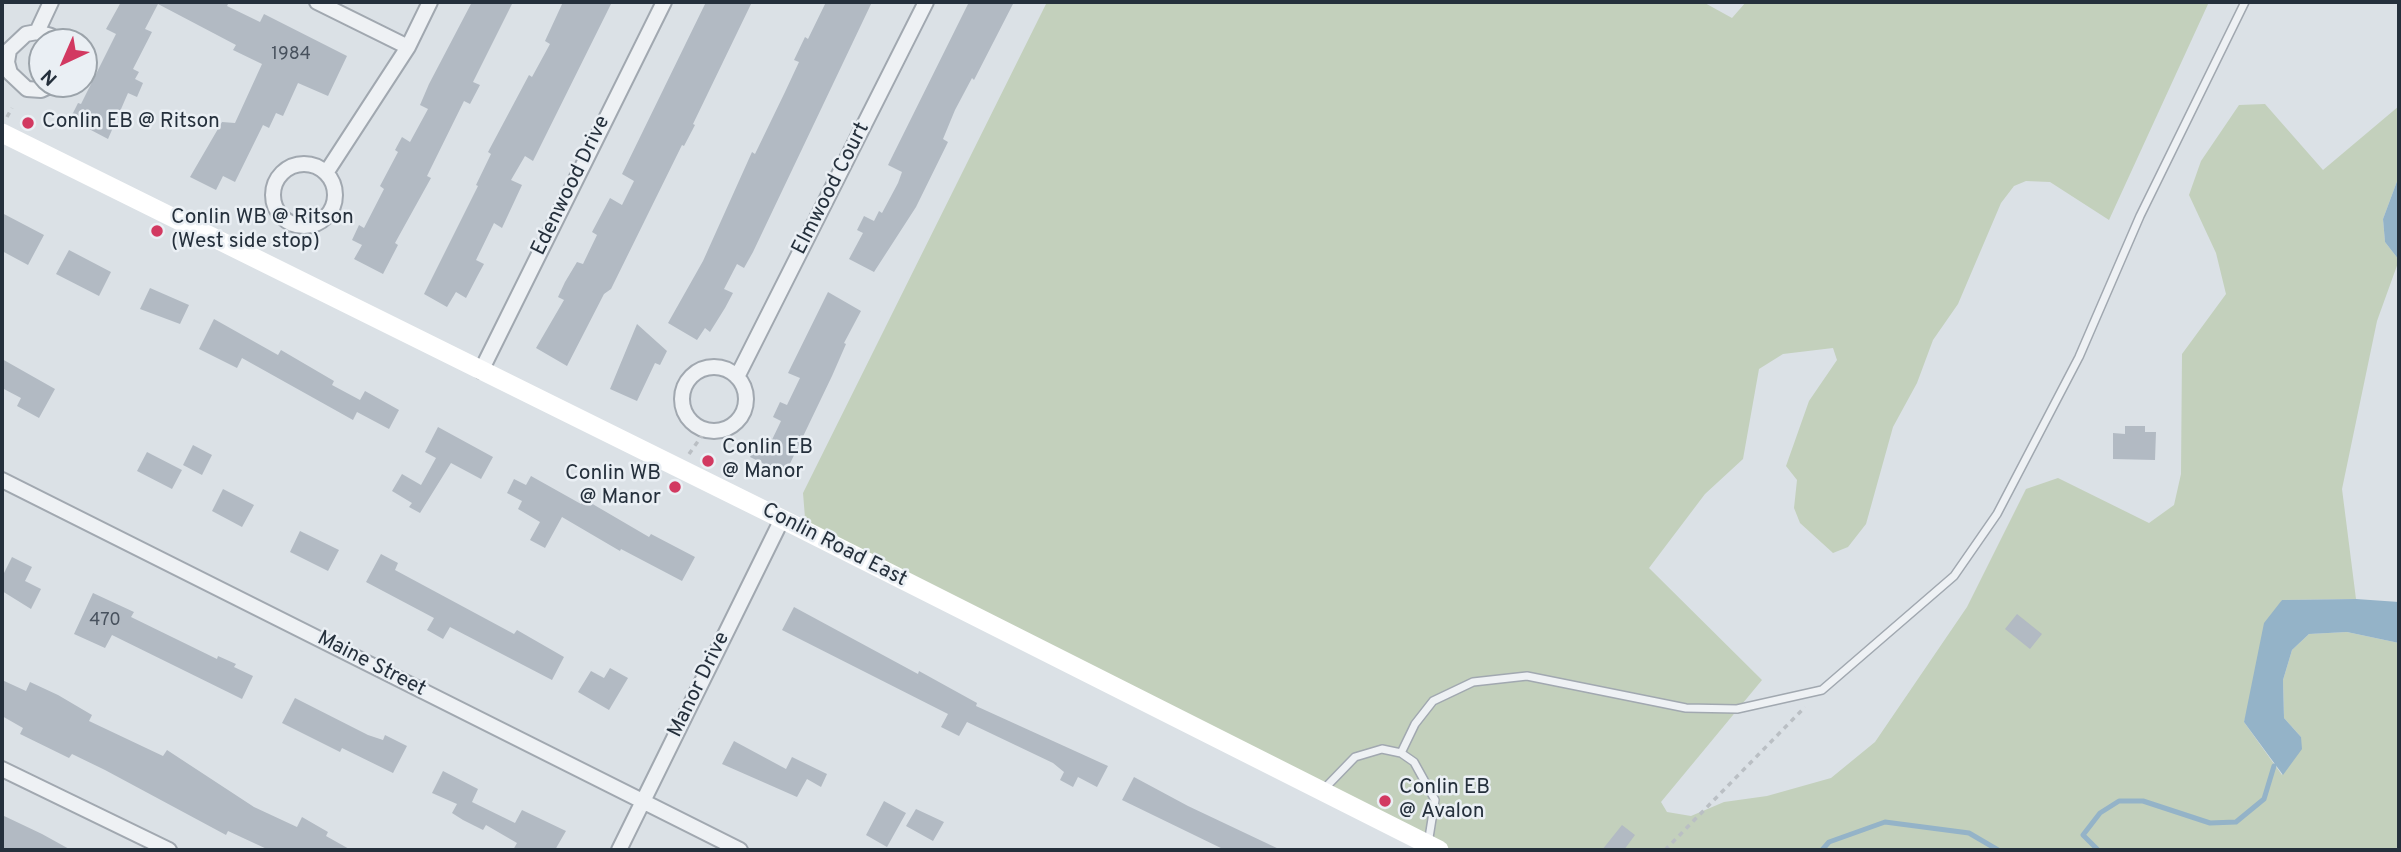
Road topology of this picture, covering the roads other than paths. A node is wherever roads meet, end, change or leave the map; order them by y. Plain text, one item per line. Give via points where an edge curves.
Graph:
1 (51, 2) edge
2 (317, 2) edge
3 (430, 2) edge
4 (664, 2) edge
5 (926, 2) edge
6 (2245, 2) edge
7 (39, 28) edge
8 (28, 34) edge
9 (408, 47) junction
10 (28, 89) edge
11 (2, 133) edge
12 (326, 173) junction
13 (481, 371) junction
14 (737, 377) junction
15 (2, 480) edge
16 (782, 519) junction
17 (1401, 753) junction
18 (2, 769) edge
19 (1322, 792) junction
20 (643, 801) junction
21 (1434, 848) edge
22 (169, 850) edge
23 (619, 850) edge
24 (740, 850) edge

1 - 7 street
2 - 9 street
3 - 9 street
4 - 13 street, Edenwood Drive
5 - 14 street, Elmwood Court
6 - 17 lane via 2140,216 2080,357 1997,514 1954,576 1822,691 1737,709 1699,709 1527,676 1473,682 1433,701
8 - 10 street via 9,50 7,62 10,73
9 - 12 street
11 - 13 street, Conlin Road East
12 - 12 street via 335,188 333,209 318,224 292,223 276,210 275,184 282,173 306,164
13 - 16 street, Conlin Road East
14 - 14 street via 746,395 742,415 726,429 697,426 685,411 683,392 693,375 711,367
15 - 20 street, Maine Street
16 - 19 street, Conlin Road East
16 - 20 street, Manor Drive
17 - 19 lane via 1382,749 1355,757
17 - 21 lane via 1414,762 1435,800
18 - 22 street
19 - 21 street, Conlin Road East
20 - 23 street, Manor Drive
20 - 24 street, Maine Street

